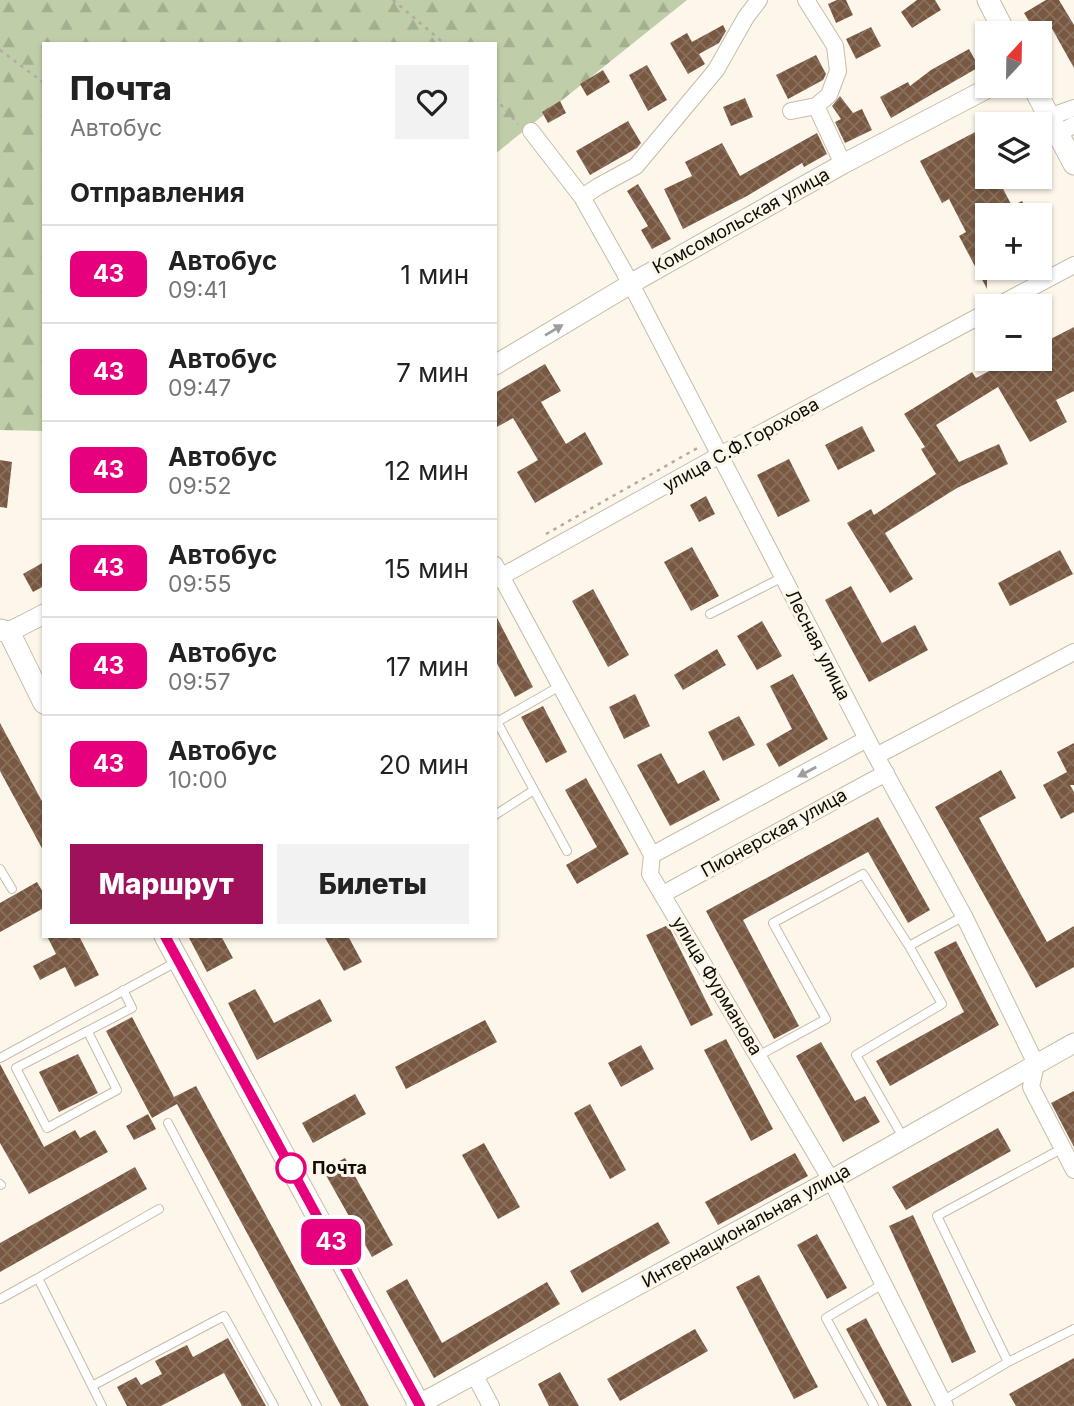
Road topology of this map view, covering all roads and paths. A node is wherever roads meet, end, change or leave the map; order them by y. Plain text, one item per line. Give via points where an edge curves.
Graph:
1 (393, 0) edge
2 (759, 0) edge
3 (806, 0) edge
4 (988, 0) edge
5 (999, 21) edge
6 (444, 42) edge
7 (0, 50) edge
8 (42, 82) edge
9 (975, 95) edge
10 (1041, 98) edge
11 (816, 106) junction
12 (1074, 108) edge
13 (791, 111) dead end
14 (1060, 125) edge
15 (531, 131) dead end
16 (844, 164) junction
17 (1074, 164) edge
18 (582, 197) junction
19 (1074, 265) edge
20 (631, 284) junction
21 (1020, 294) edge
22 (975, 318) edge
23 (497, 364) edge
24 (720, 455) junction
25 (497, 574) edge
26 (783, 577) junction
27 (710, 614) dead end
28 (42, 615) edge
29 (5, 631) edge
30 (1074, 652) edge
31 (560, 686) junction
32 (42, 699) edge
33 (497, 719) edge
34 (497, 722) edge
35 (867, 739) junction
36 (876, 756) junction
37 (886, 773) junction
38 (534, 790) junction
39 (497, 814) edge
40 (567, 851) dead end
41 (652, 855) junction
42 (0, 869) edge
43 (12, 889) dead end
44 (663, 894) junction
45 (964, 916) junction
46 (166, 938) edge
47 (909, 946) junction
48 (178, 961) junction
49 (123, 990) junction
50 (88, 1031) junction
51 (1074, 1043) edge
52 (758, 1056) junction
53 (0, 1058) edge
54 (1036, 1064) junction
55 (168, 1123) dead end
56 (904, 1139) junction
57 (1063, 1148) junction
58 (1074, 1170) edge
59 (831, 1180) junction
60 (159, 1209) dead end
61 (38, 1278) junction
62 (883, 1284) junction
63 (0, 1299) edge
64 (1074, 1329) edge
65 (1008, 1362) junction
66 (474, 1374) junction
67 (92, 1386) junction
68 (943, 1403) edge
69 (418, 1405) edge
70 (102, 1406) edge
71 (274, 1406) edge
72 (317, 1406) edge
73 (491, 1406) edge
74 (874, 1406) edge

1 - 6 path
2 - 18 street via 716,70 636,166
3 - 11 street via 835,46 838,71 829,95
4 - 5 main road
7 - 8 path
9 - 16 street, Комсомольская улица
10 - 14 main road
11 - 13 street
11 - 16 street
12 - 14 street
14 - 17 main road
15 - 18 street, Лесная улица
16 - 20 street, Комсомольская улица
18 - 20 street, Лесная улица
19 - 21 street
23 -> 20 street, Комсомольская улица
20 - 24 street, Лесная улица
22 - 24 street, улица С.Ф.Горохова
24 - 25 street, улица С.Ф.Горохова
24 - 26 street, Лесная улица
25 - 31 street, улица Фурманова
26 - 27 lane
26 - 35 street, Лесная улица
28 - 29 street
29 - 32 main road
30 - 36 street
31 - 33 lane
31 - 41 street, улица Фурманова
34 - 38 lane
35 - 36 street, Лесная улица
35 -> 41 street
36 - 37 street, Лесная улица
37 - 44 street, Пионерская улица
37 - 45 street, Лесная улица
38 - 39 lane
38 - 40 lane
41 - 44 street, улица Фурманова via 650,874
42 - 43 lane
44 - 52 street, улица Фурманова
45 - 47 lane
45 - 54 street, Лесная улица
46 - 48 main road
47 - 52 lane via 863,874 773,923 826,1019
47 - 56 lane via 942,1004 856,1055
48 - 49 lane
48 - 69 main road
49 - 50 lane via 132,1008
49 - 53 lane
50 - 50 lane via 16,1068 47,1128 117,1090
51 - 54 street, Интернациональная улица
52 - 59 street, улица Фурманова
54 - 56 street, Интернациональная улица
54 - 57 street, Лесная улица via 1031,1087
55 - 72 lane
56 - 59 street, Интернациональная улица
57 - 58 street, Лесная улица
57 - 65 lane via 937,1216
59 - 62 street, улица Фурманова
59 - 66 street, Интернациональная улица
60 - 61 lane
61 - 63 lane
61 - 67 lane
62 - 68 street, улица Фурманова
62 - 74 lane via 826,1318
64 - 65 lane
65 - 68 lane
66 - 69 street, Интернациональная улица
66 - 73 street
67 - 70 lane
67 - 71 lane via 223,1316

